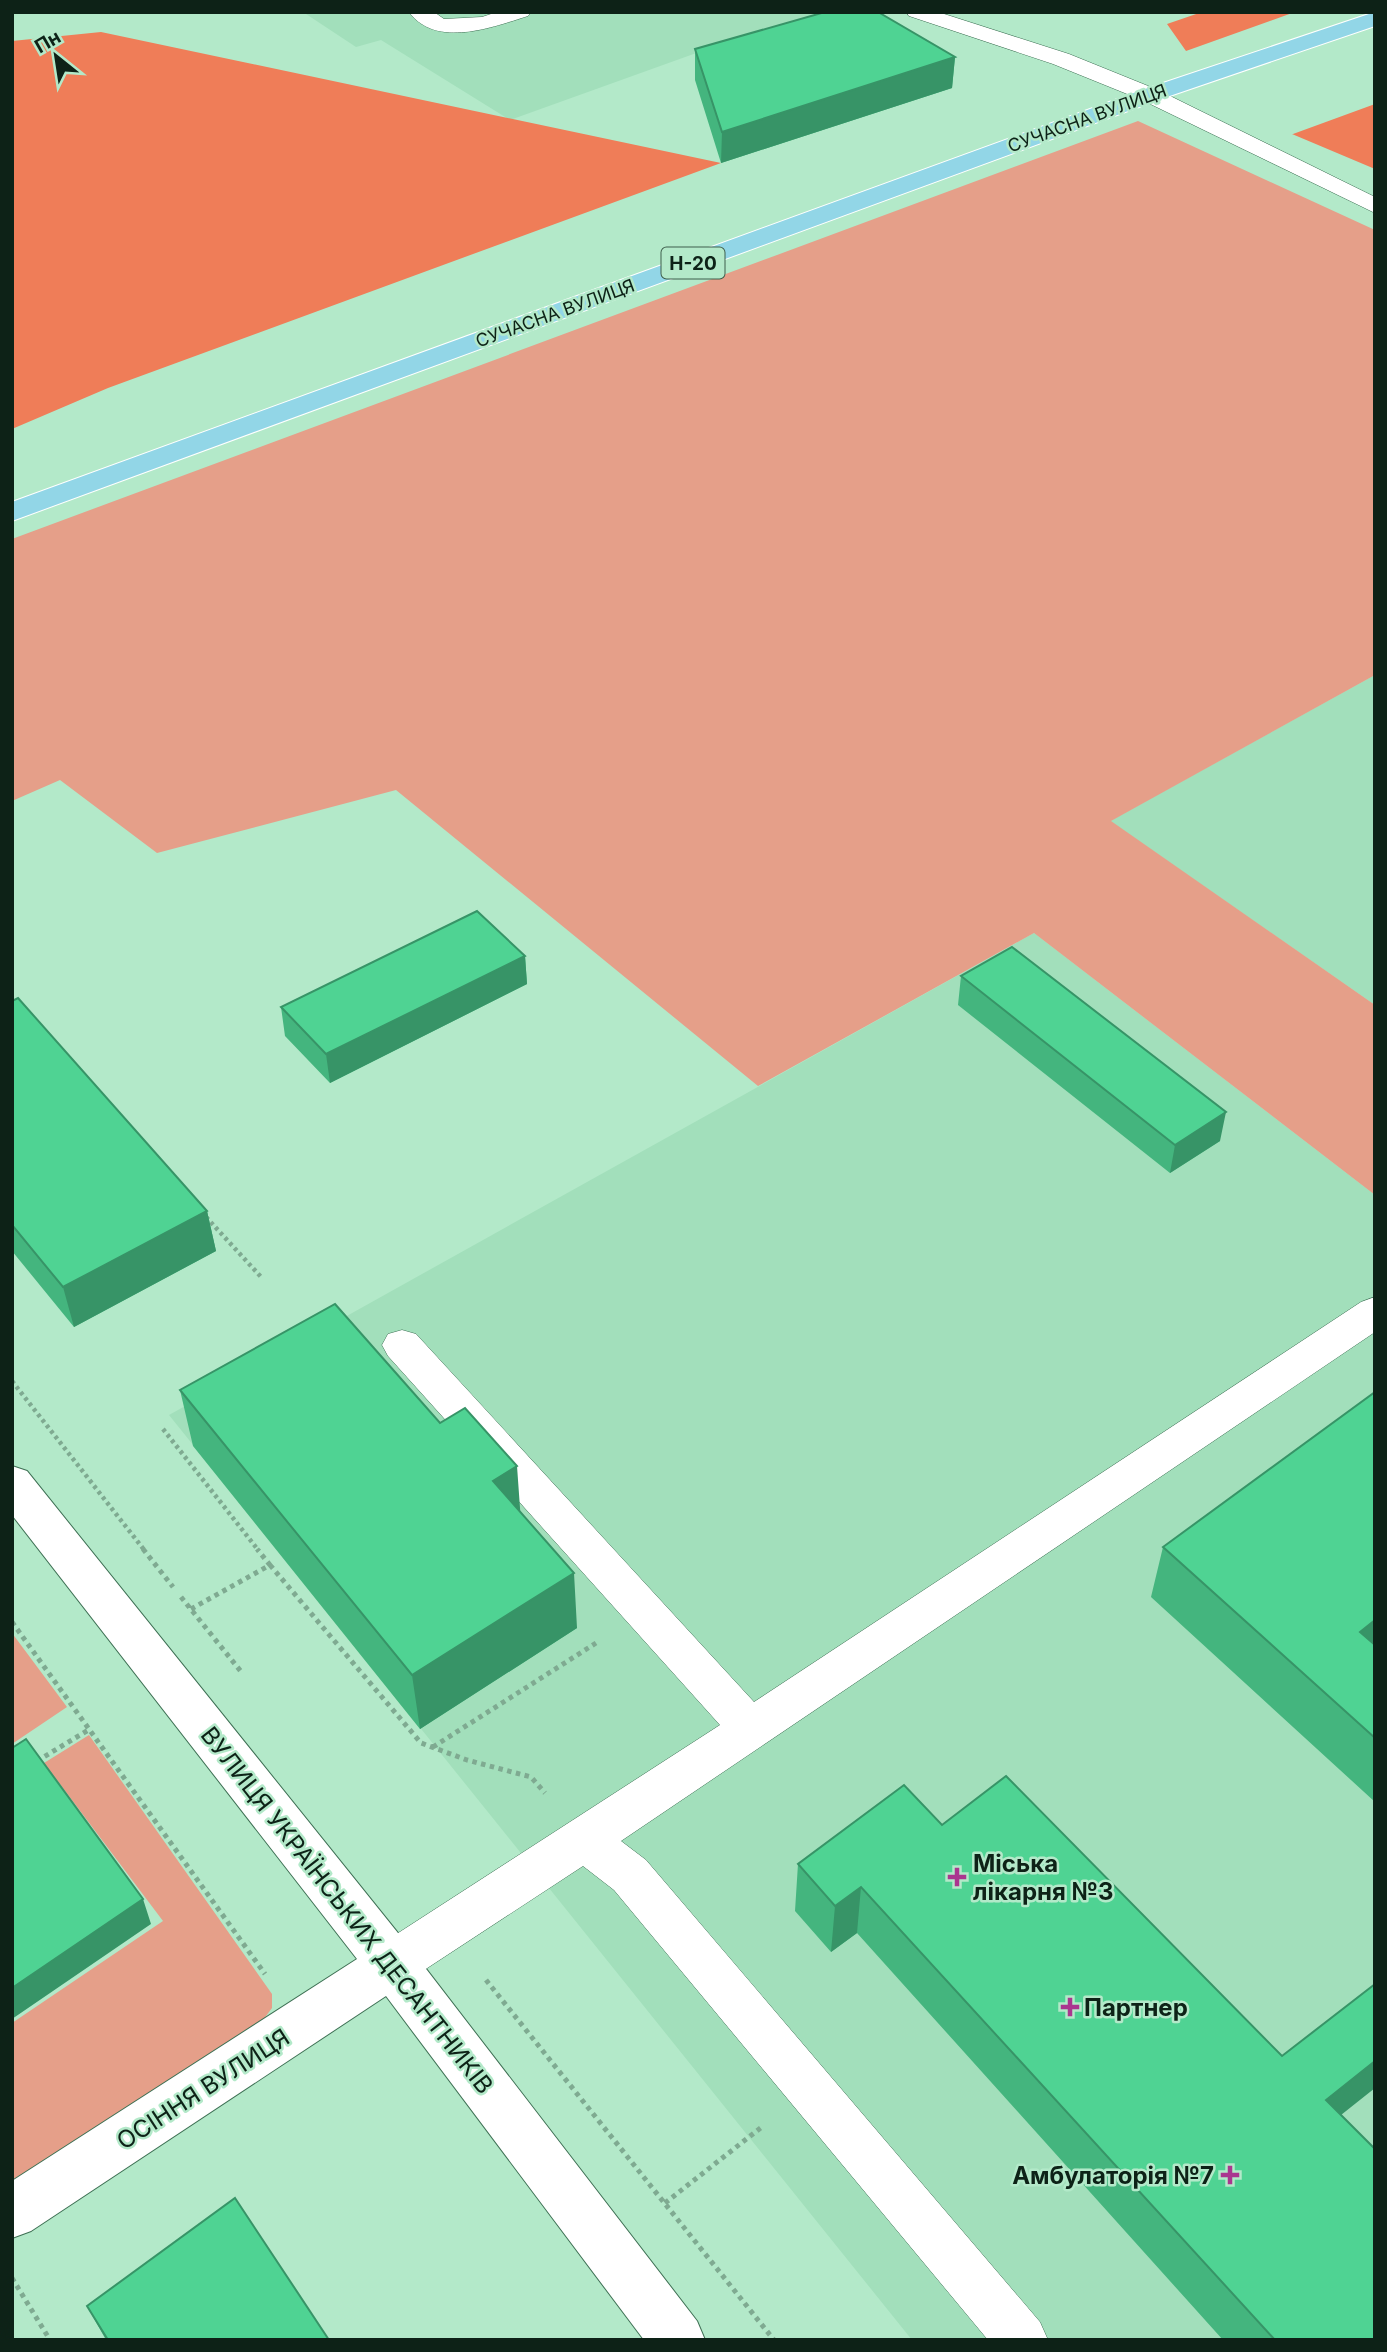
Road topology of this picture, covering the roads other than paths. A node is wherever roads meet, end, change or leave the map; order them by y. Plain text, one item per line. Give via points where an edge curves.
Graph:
1 (419, 12) edge
2 (521, 12) edge
3 (916, 12) edge
4 (1375, 18) edge
5 (1150, 94) junction
6 (1375, 206) edge
7 (12, 512) edge
8 (1375, 1312) edge
9 (402, 1345) dead end
10 (12, 1483) edge
11 (750, 1728) junction
12 (584, 1840) junction
13 (392, 1964) junction
14 (12, 2212) edge
15 (678, 2340) edge
16 (1022, 2340) edge

1 - 2 lane via 440,26 484,23
3 - 5 lane via 1061,59
4 - 5 main road, СУЧАСНА ВУЛИЦЯ / Н-20
5 - 6 lane
5 - 7 main road, СУЧАСНА ВУЛИЦЯ / Н-20
8 - 11 lane
9 - 11 lane
10 - 13 street, ВУЛИЦЯ УКРАЇНСЬКИХ ДЕСАНТНИКІВ
11 - 12 lane
12 - 13 lane
12 - 16 lane via 630,1875
13 - 14 street, ОСІННЯ ВУЛИЦЯ
13 - 15 street, ВУЛИЦЯ УКРАЇНСЬКИХ ДЕСАНТНИКІВ

